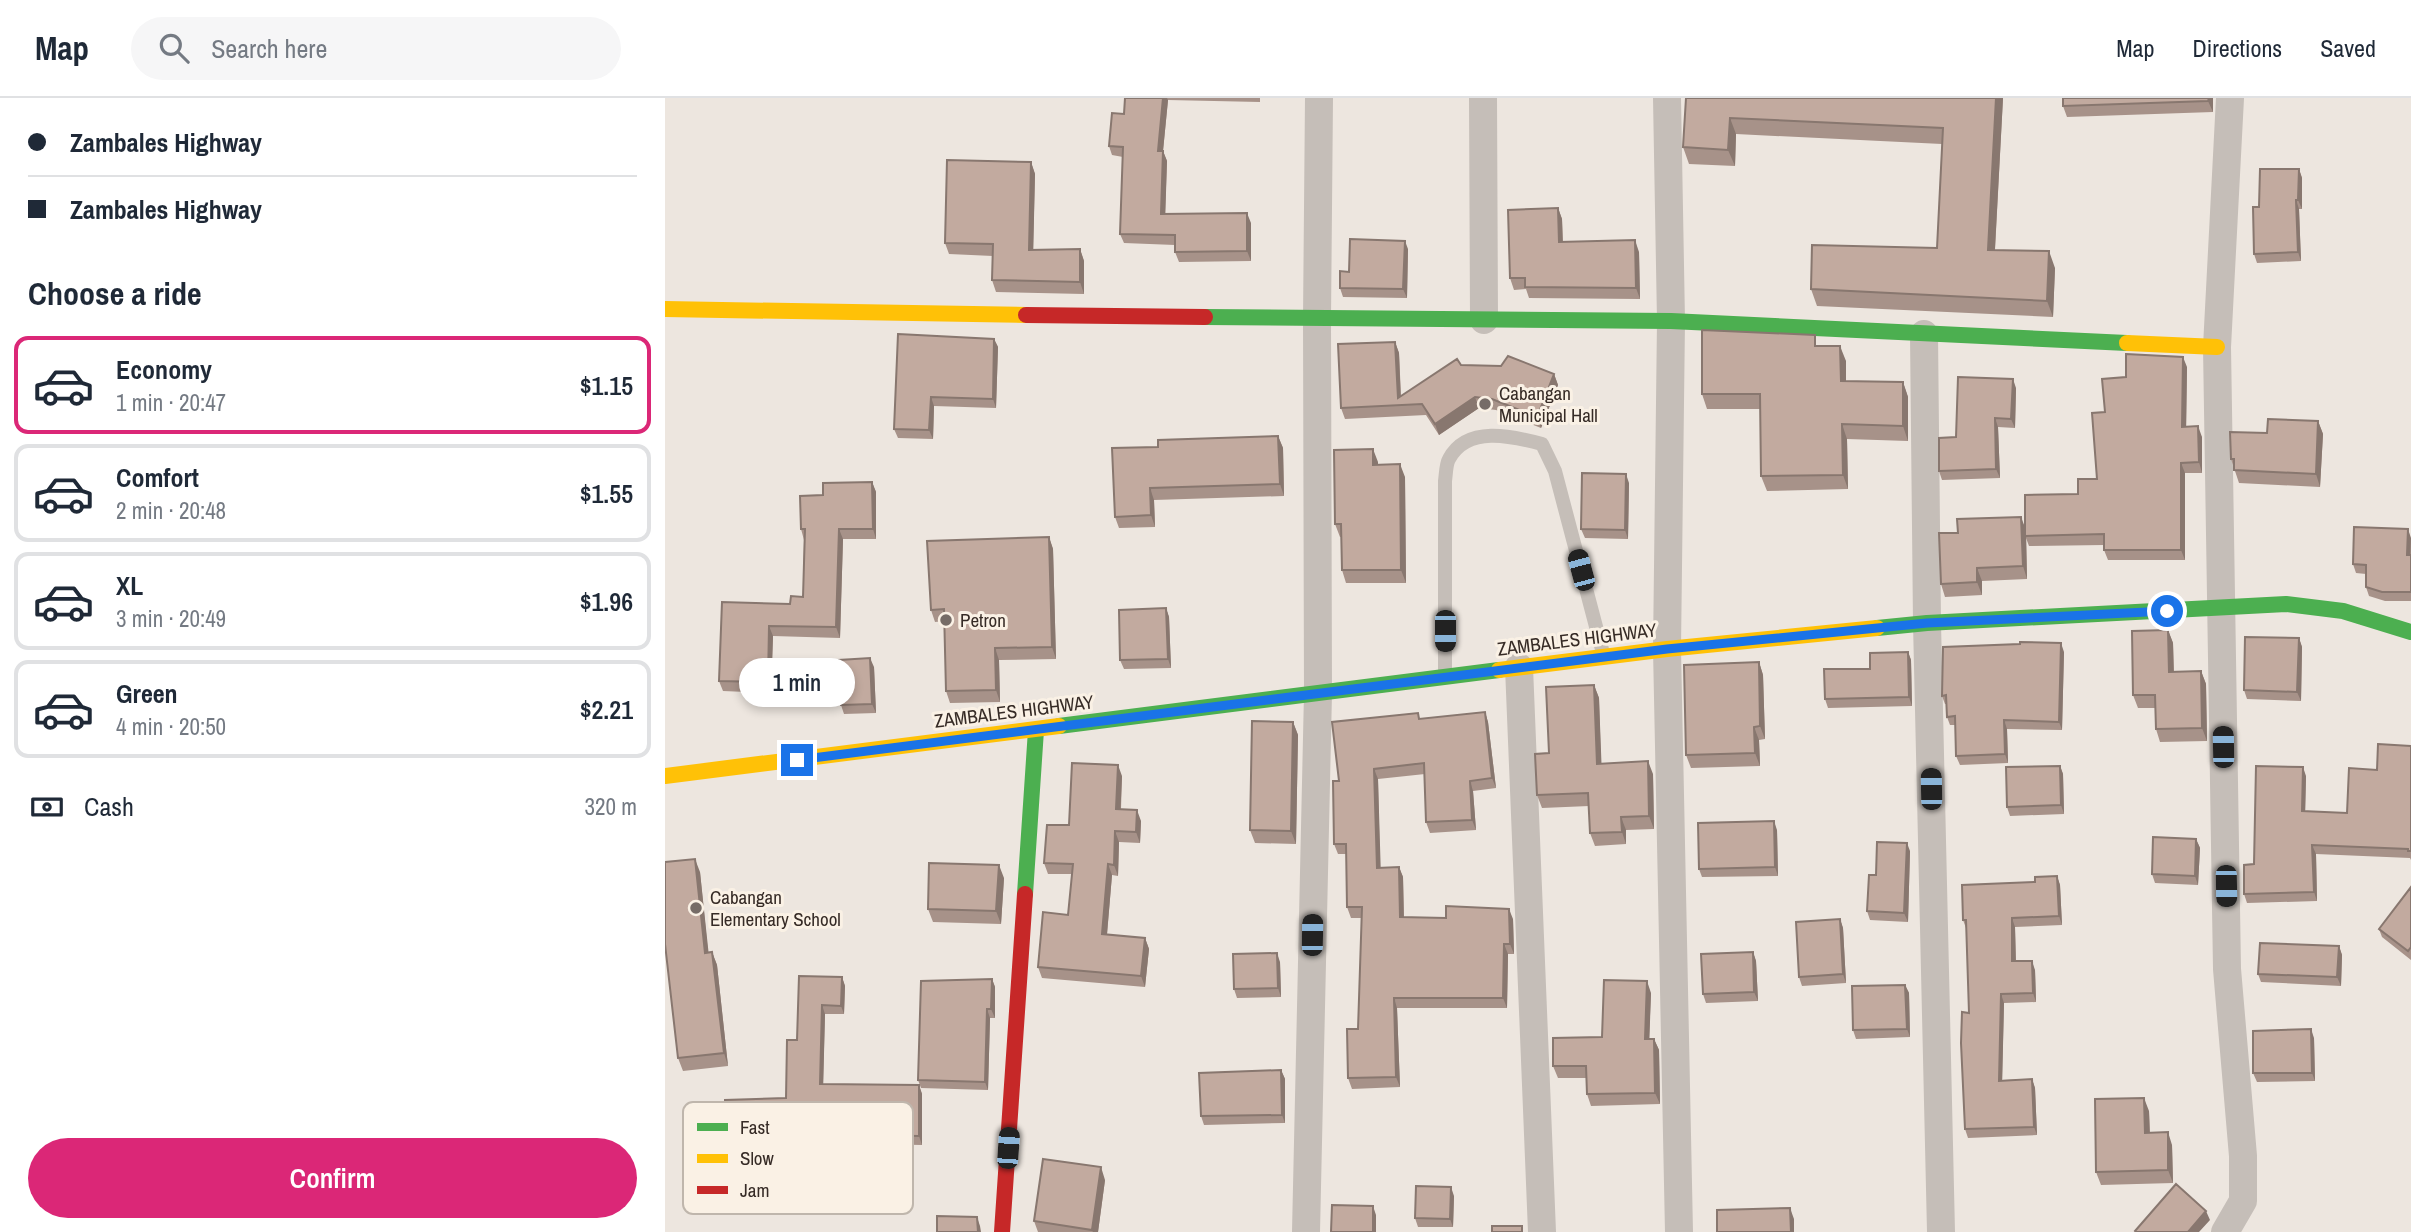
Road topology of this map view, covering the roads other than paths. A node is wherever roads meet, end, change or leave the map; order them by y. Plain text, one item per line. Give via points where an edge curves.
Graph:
1 (1319, 98) edge
2 (1483, 98) edge
3 (1667, 98) edge
4 (2230, 98) edge
5 (665, 309) edge
6 (1317, 319) junction
7 (1483, 320) junction
8 (1671, 321) junction
9 (1924, 334) junction
10 (2217, 347) junction
11 (2221, 608) junction
12 (1927, 623) junction
13 (2411, 632) edge
14 (1667, 649) junction
15 (1604, 657) junction
16 (1519, 667) junction
17 (1445, 678) junction
18 (1318, 693) junction
19 (1036, 730) junction
20 (665, 776) edge
21 (1002, 1232) edge
22 (1305, 1232) edge
23 (1542, 1232) edge
24 (1679, 1232) edge
25 (1941, 1232) edge
26 (2225, 1232) edge

1 - 6 street
2 - 7 street
3 - 8 street
4 - 10 street
5 - 6 street
6 - 7 street
6 - 18 street
7 - 8 street
8 - 9 street
8 - 14 street
9 - 10 street
9 - 12 street
10 - 11 street
11 - 12 street, ZAMBALES HIGHWAY
11 - 13 street, ZAMBALES HIGHWAY via 2297,605 2343,611
11 - 26 street via 2227,969 2243,1156 2243,1201
12 - 14 street, ZAMBALES HIGHWAY
12 - 25 street
14 - 15 street, ZAMBALES HIGHWAY
14 - 24 street
15 - 16 street, ZAMBALES HIGHWAY
15 - 17 lane via 1555,471 1542,444 1483,435 1463,443 1448,459
16 - 17 street, ZAMBALES HIGHWAY
16 - 23 street
17 - 18 street, ZAMBALES HIGHWAY
18 - 19 street, ZAMBALES HIGHWAY
18 - 22 street
19 - 20 street, ZAMBALES HIGHWAY
19 - 21 street

